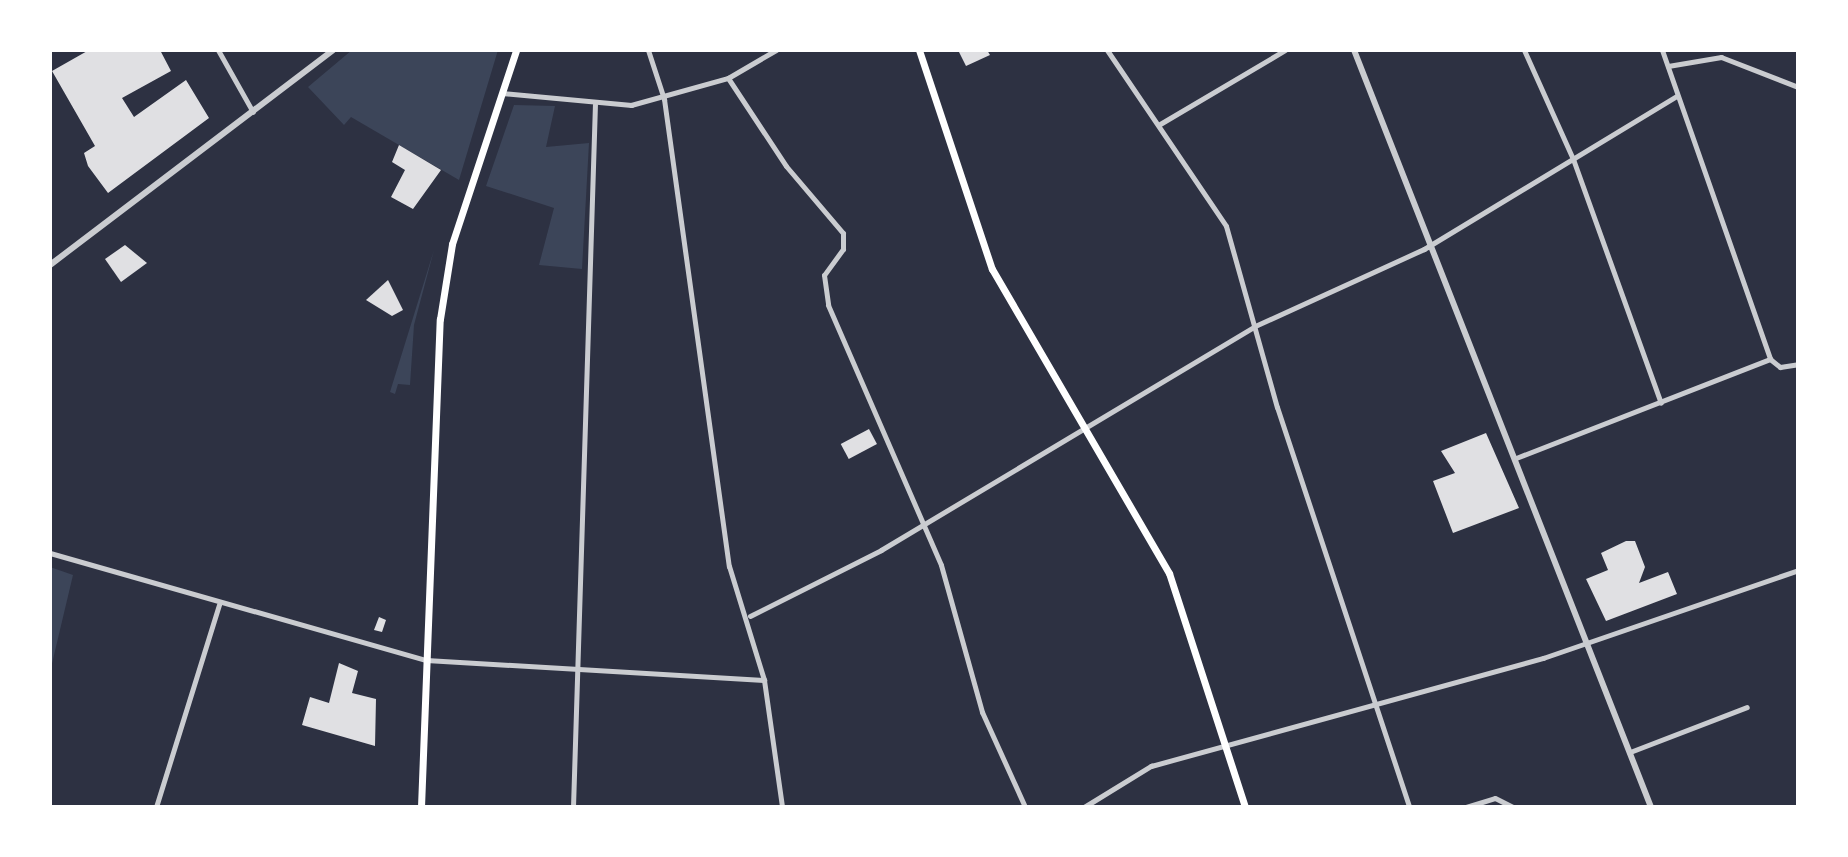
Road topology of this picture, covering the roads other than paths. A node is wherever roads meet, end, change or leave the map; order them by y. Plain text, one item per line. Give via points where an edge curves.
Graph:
1 (218, 50) edge
2 (333, 50) edge
3 (516, 50) edge
4 (648, 50) edge
5 (776, 50) edge
6 (919, 50) edge
7 (1107, 50) edge
8 (1285, 50) edge
9 (1354, 50) edge
10 (1524, 50) edge
11 (1662, 50) edge
12 (1273, 52) edge
13 (1668, 66) junction
14 (728, 78) junction
15 (1798, 87) edge
16 (502, 93) junction
17 (1677, 96) junction
18 (664, 99) junction
19 (595, 104) junction
20 (254, 113) junction
21 (1160, 124) junction
22 (1573, 159) junction
23 (1431, 245) junction
24 (50, 265) edge
25 (1255, 326) junction
26 (1770, 359) junction
27 (1798, 364) edge
28 (1661, 403) junction
29 (1086, 427) junction
30 (1516, 458) junction
31 (923, 524) junction
32 (50, 553) edge
33 (1798, 570) edge
34 (219, 605) junction
35 (750, 616) junction
36 (1587, 644) junction
37 (426, 660) junction
38 (575, 671) junction
39 (764, 680) junction
40 (1373, 702) junction
41 (1747, 707) dead end
42 (1225, 742) junction
43 (1630, 752) junction
44 (156, 807) edge
45 (421, 807) edge
46 (573, 807) edge
47 (782, 807) edge
48 (1025, 807) edge
49 (1084, 807) edge
50 (1245, 807) edge
51 (1409, 807) edge
52 (1466, 807) edge
53 (1513, 807) edge
54 (1651, 807) edge

1 - 20 street
2 - 20 street
3 - 16 main road
4 - 18 street
5 - 14 street
6 - 29 main road via 987,258
7 - 21 street
8 - 12 street
9 - 23 street
10 - 22 street
11 - 13 street
12 - 21 street
13 - 15 street via 1721,57
13 - 17 street
14 - 18 street
14 - 31 street via 786,166 843,233 843,249 822,286
16 - 19 street
16 - 37 main road via 452,244 440,319
17 - 22 street
17 - 26 street
18 - 19 street
18 - 35 street via 727,552
19 - 38 street
20 - 24 street
21 - 25 street via 1226,226
22 - 23 street
22 - 28 street
23 - 25 street
23 - 30 street
25 - 29 street
25 - 40 street
26 - 27 street via 1780,367
26 - 28 street
28 - 30 street
29 - 31 street
29 - 42 main road via 1159,552
30 - 36 street
31 - 35 street
31 - 48 street via 982,712
32 - 34 street
33 - 36 street
34 - 37 street
34 - 44 street
35 - 39 street
36 - 40 street
36 - 43 street
37 - 38 street
37 - 45 main road
38 - 39 street
38 - 46 street
39 - 47 street
40 - 42 street
40 - 51 street
41 - 43 street
42 - 49 street via 1128,775
42 - 50 main road
43 - 54 street
52 - 53 street via 1495,798

